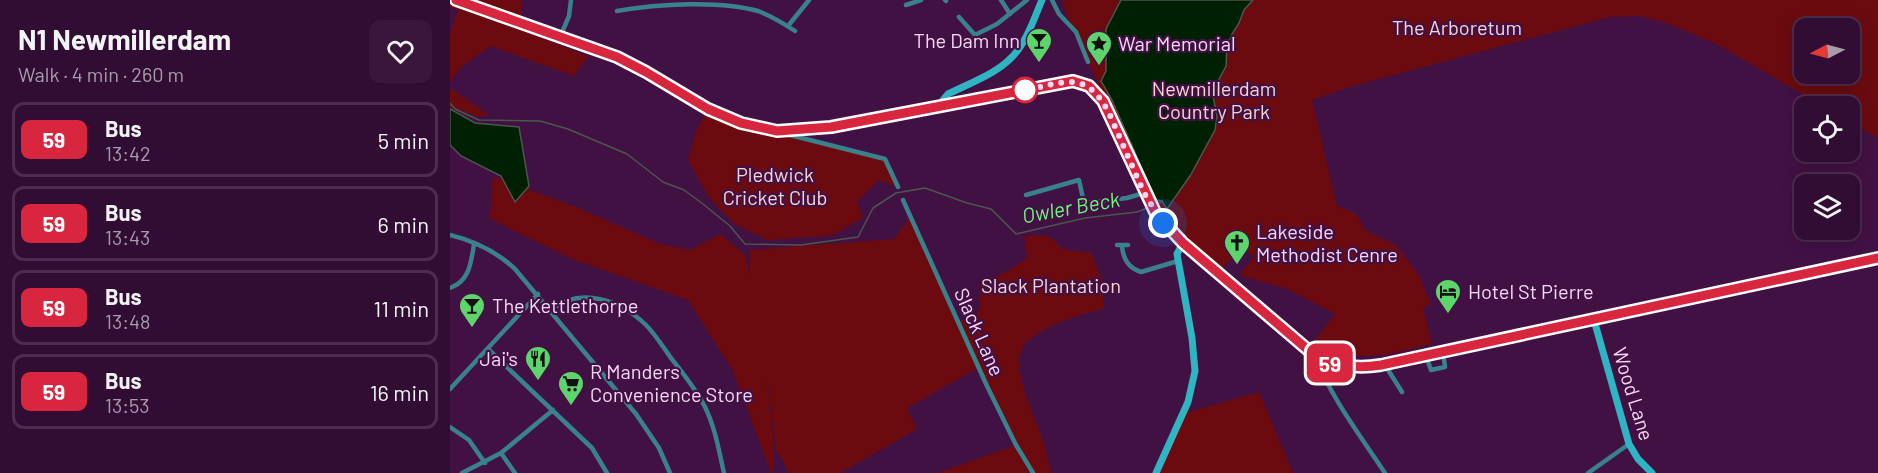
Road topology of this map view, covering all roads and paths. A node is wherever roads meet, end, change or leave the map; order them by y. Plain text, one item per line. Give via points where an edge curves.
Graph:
1 (456, 0) edge
2 (571, 0) edge
3 (809, 0) edge
4 (921, 0) edge
5 (1001, 0) edge
6 (1027, 0) edge
7 (1042, 0) edge
8 (1052, 0) edge
9 (721, 1) edge
10 (667, 3) edge
11 (906, 5) dead end
12 (617, 11) dead end
13 (1010, 14) junction
14 (959, 17) dead end
15 (788, 26) junction
16 (795, 31) dead end
17 (560, 38) junction
18 (1088, 62) dead end
19 (944, 106) junction
20 (777, 131) junction
21 (898, 187) dead end
22 (1144, 193) junction
23 (1026, 195) dead end
24 (903, 200) dead end
25 (450, 236) edge
26 (1183, 243) junction
27 (474, 244) junction
28 (1122, 245) dead end
29 (1878, 258) edge
30 (1178, 261) junction
31 (450, 288) edge
32 (538, 294) junction
33 (551, 310) junction
34 (1593, 320) junction
35 (488, 350) junction
36 (1314, 355) junction
37 (1426, 356) junction
38 (1444, 360) dead end
39 (1385, 365) junction
40 (450, 389) edge
41 (1401, 392) dead end
42 (553, 410) junction
43 (450, 427) edge
44 (1629, 444) junction
45 (501, 453) junction
46 (485, 463) junction
47 (466, 472) edge
48 (515, 473) edge
49 (607, 473) edge
50 (670, 473) edge
51 (724, 473) edge
52 (1033, 473) edge
53 (1156, 473) edge
54 (1385, 473) edge
55 (1588, 473) edge
56 (1652, 473) edge

1 - 17 main road
2 - 17 street
3 - 15 street
4 - 11 street
5 - 13 street
6 - 13 street
7 - 19 street via 1014,56 998,69 948,94
8 - 18 street via 1076,32
9 - 10 street
9 - 15 street via 757,10
10 - 12 street
13 - 14 street via 975,35
15 - 16 street
17 - 20 main road via 627,62 708,109 741,123
19 - 20 main road via 831,127
19 - 22 main road via 1073,81 1085,84 1103,101
20 - 21 street via 885,159
22 - 23 street via 1084,202 1079,180
22 - 26 main road via 1163,223
24 - 52 street, Slack Lane via 987,386
25 - 27 street
26 - 30 street
26 - 36 main road
27 - 31 street via 469,271 460,284
27 - 32 street via 504,259
28 - 30 street via 1124,259 1141,272
29 - 34 main road
30 - 53 street via 1192,338 1194,381
32 - 33 street
32 - 35 street
33 - 50 street via 646,427
33 - 51 street via 572,298 594,298 626,310 646,326 699,396 710,419
34 - 37 main road
34 - 44 street, Wood Lane
35 - 40 street
35 - 42 street
36 - 39 main road via 1347,367
36 - 54 street
37 - 38 street via 1431,370 1445,367
37 - 39 main road
39 - 41 street
42 - 45 street
42 - 49 street via 592,448
43 - 46 street via 469,440
44 - 55 street
44 - 56 street, Wood Lane
45 - 46 street
45 - 48 street
46 - 47 street

